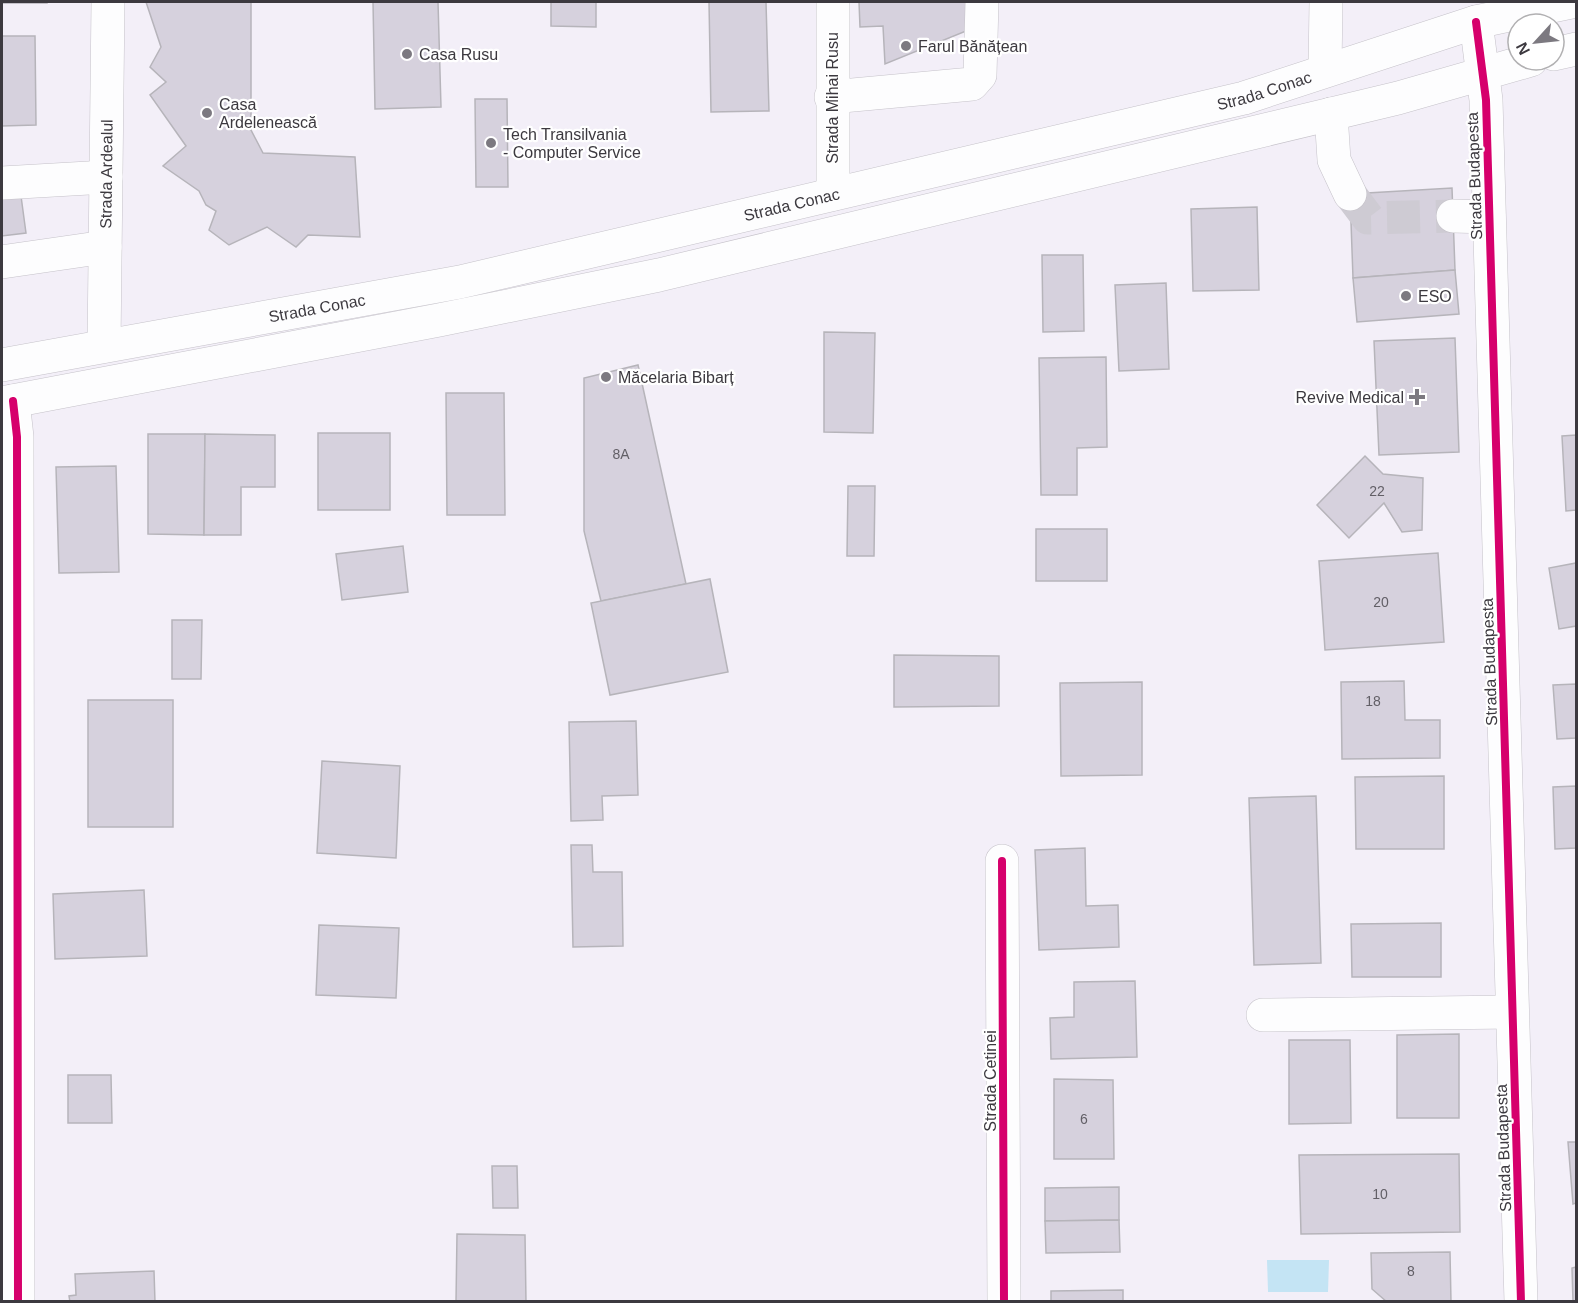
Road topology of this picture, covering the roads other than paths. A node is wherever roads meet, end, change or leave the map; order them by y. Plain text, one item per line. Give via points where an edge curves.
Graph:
1 (108, 2) edge
2 (833, 2) edge
3 (982, 2) edge
4 (1326, 2) edge
5 (1570, 2) edge
6 (1476, 22) junction
7 (1506, 66) edge
8 (1325, 69) junction
9 (1484, 72) junction
10 (831, 97) junction
11 (1330, 114) junction
12 (106, 177) junction
13 (2, 183) edge
14 (833, 194) junction
15 (1350, 194) tunnel mouth
16 (1453, 216) tunnel mouth
17 (1489, 217) junction
18 (105, 247) junction
19 (2, 262) edge
20 (104, 346) junction
21 (2, 365) edge
22 (7, 402) edge
23 (1002, 861) dead end
24 (1512, 1012) junction
25 (1263, 1015) dead end
26 (18, 1302) edge
27 (1004, 1302) edge
28 (1521, 1302) edge

1 - 12 street, Strada Ardealul
2 - 10 street, Strada Mihai Rusu
3 - 10 street via 980,75 972,84
4 - 8 street
5 - 6 street, Strada Conac
6 - 8 street, Strada Conac
6 - 9 street, Strada Budapesta
7 - 9 street
8 - 14 street, Strada Conac via 1244,98
9 - 11 street
9 - 17 street, Strada Budapesta
10 - 14 street, Strada Mihai Rusu
11 - 15 street via 1334,160
11 - 22 street via 659,275 439,321
12 - 13 street
12 - 18 street, Strada Ardealul
14 - 20 street, Strada Conac via 460,282
16 - 17 street
17 - 24 street, Strada Budapesta
18 - 19 street
18 - 20 street, Strada Ardealul
20 - 21 street, Strada Conac
22 - 26 street via 17,437
23 - 27 street, Strada Cetinei
24 - 25 street
24 - 28 street, Strada Budapesta

